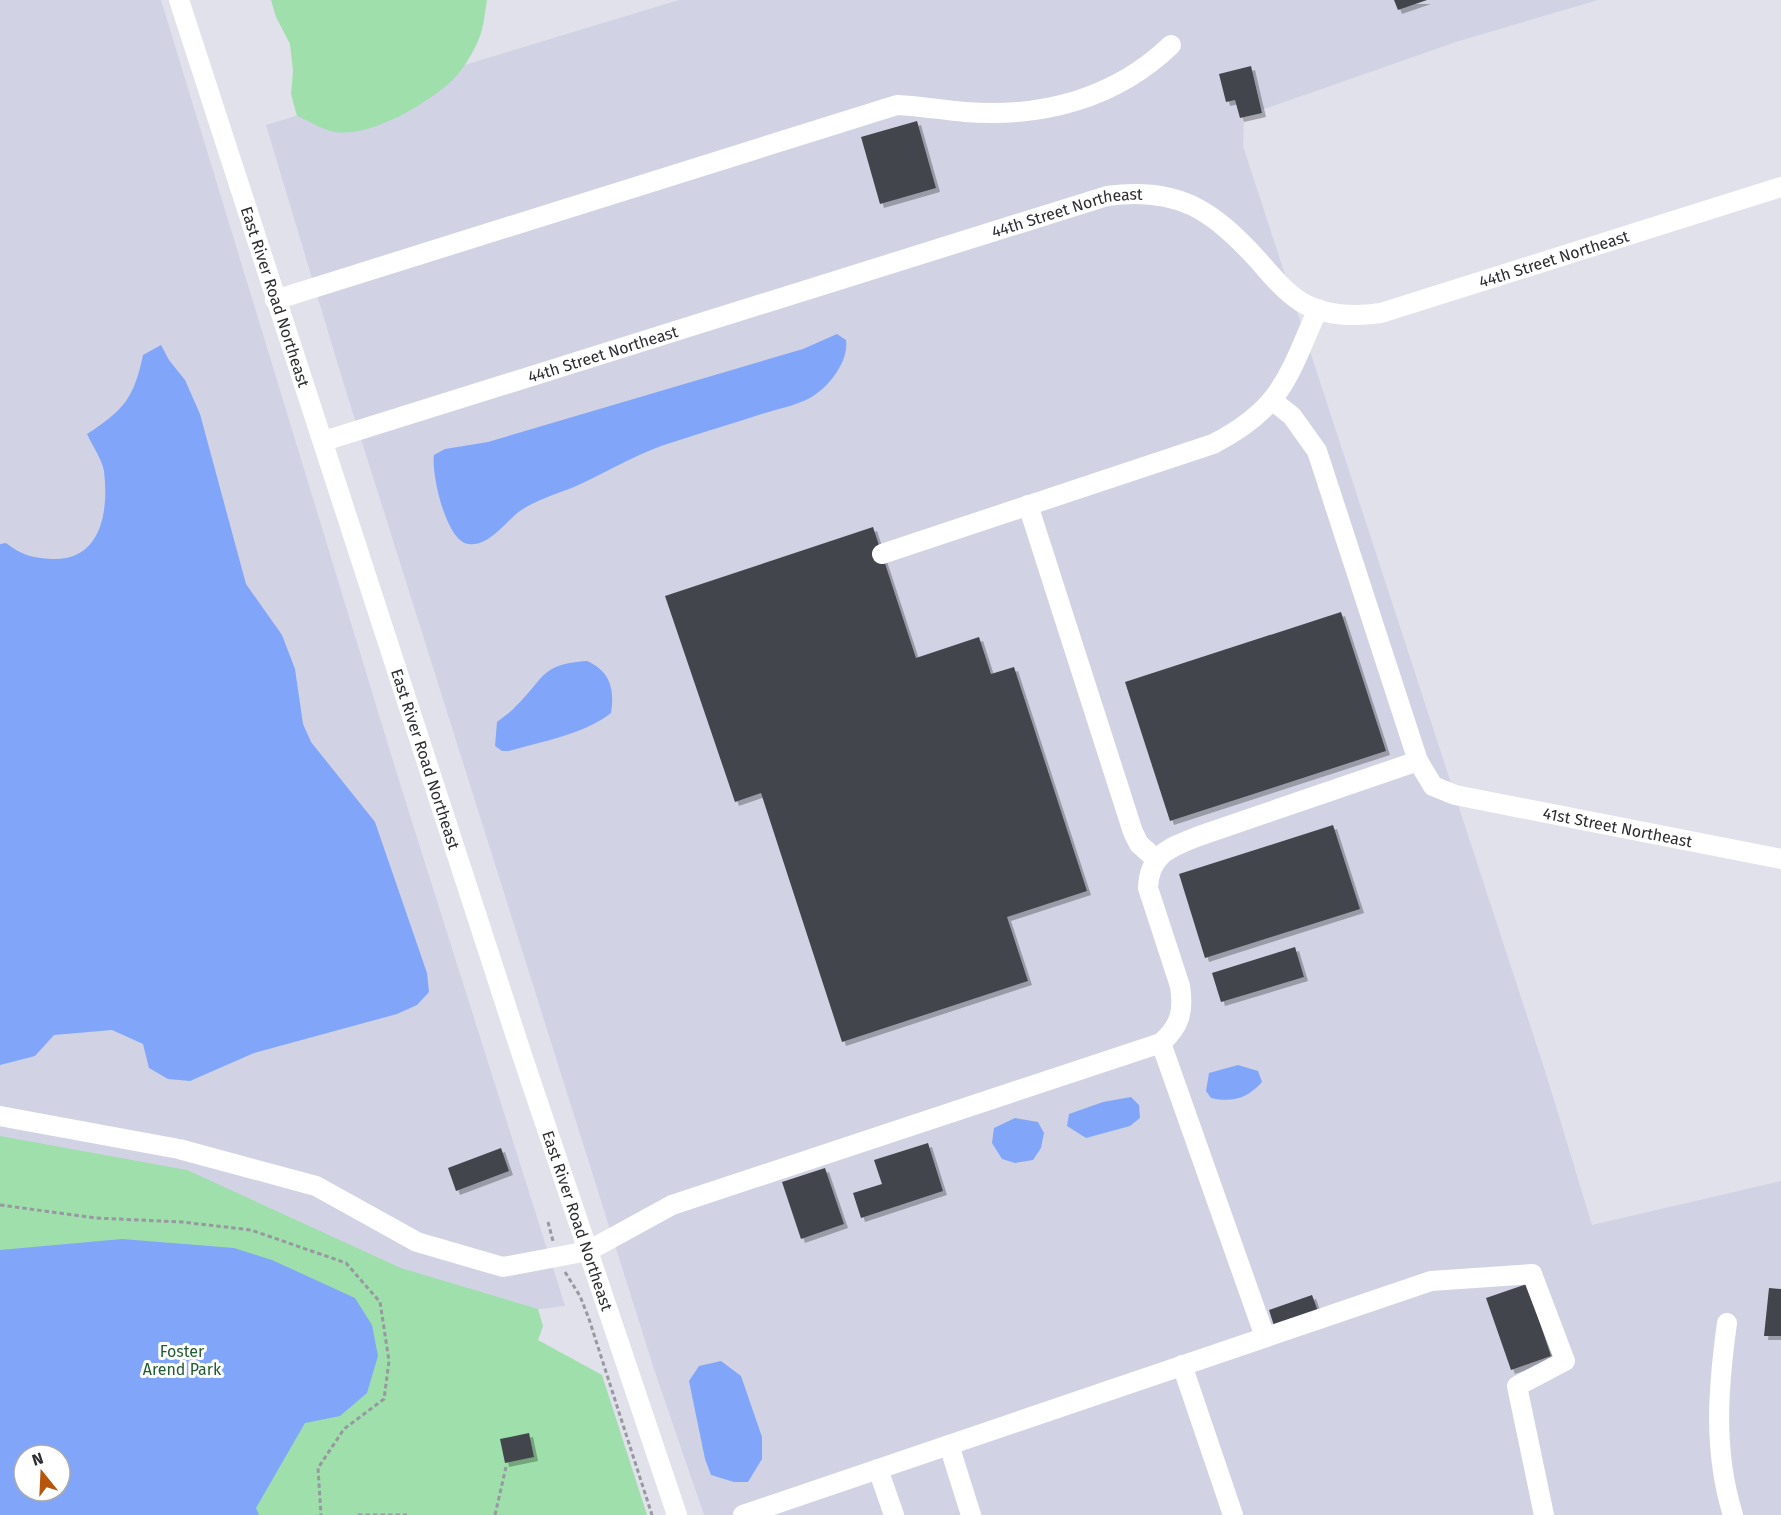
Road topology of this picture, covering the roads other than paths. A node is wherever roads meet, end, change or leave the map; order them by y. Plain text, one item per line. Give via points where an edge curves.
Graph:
1 (179, 0) edge
2 (1171, 45) dead end
3 (1781, 187) edge
4 (276, 300) junction
5 (1318, 309) junction
6 (1273, 401) junction
7 (324, 441) junction
8 (1028, 505) junction
9 (882, 554) dead end
10 (1418, 761) junction
11 (1781, 859) edge
12 (1157, 860) junction
13 (1161, 1043) junction
14 (0, 1116) edge
15 (588, 1251) junction
16 (1727, 1323) dead end
17 (1265, 1337) junction
18 (1182, 1365) junction
19 (949, 1445) junction
20 (878, 1469) junction
21 (677, 1515) edge
22 (742, 1515) edge
23 (894, 1515) edge
24 (971, 1515) edge
25 (1233, 1515) edge
26 (1544, 1515) edge
27 (1733, 1515) edge

1 - 4 street, East River Road Northeast
2 - 4 street via 1149,66 1073,104 994,112 897,105
3 - 5 street, 44th Street Northeast via 1381,314 1339,315
4 - 7 street, East River Road Northeast
5 - 6 street
5 - 7 street, 44th Street Northeast via 1286,291 1233,234 1200,208 1174,197 1131,192 1081,202
6 - 8 street via 1250,423 1213,444
6 - 10 street, 41st Street Northeast via 1298,424 1317,451
7 - 15 street, East River Road Northeast
8 - 9 street
8 - 12 street via 1133,832
10 - 11 street, 41st Street Northeast via 1433,786 1455,795
10 - 12 street via 1199,836 1170,848
12 - 13 street via 1149,872 1148,888 1182,1002 1181,1019
13 - 15 street via 672,1205
13 - 17 street
14 - 15 street via 179,1149 316,1186 417,1242 502,1267
15 - 21 street, East River Road Northeast
16 - 27 street via 1718,1422 1723,1476
17 - 18 street
17 - 26 street via 1431,1281 1532,1274 1565,1361 1517,1386
18 - 19 street
18 - 25 street
19 - 20 street
19 - 24 street
20 - 22 street
20 - 23 street

